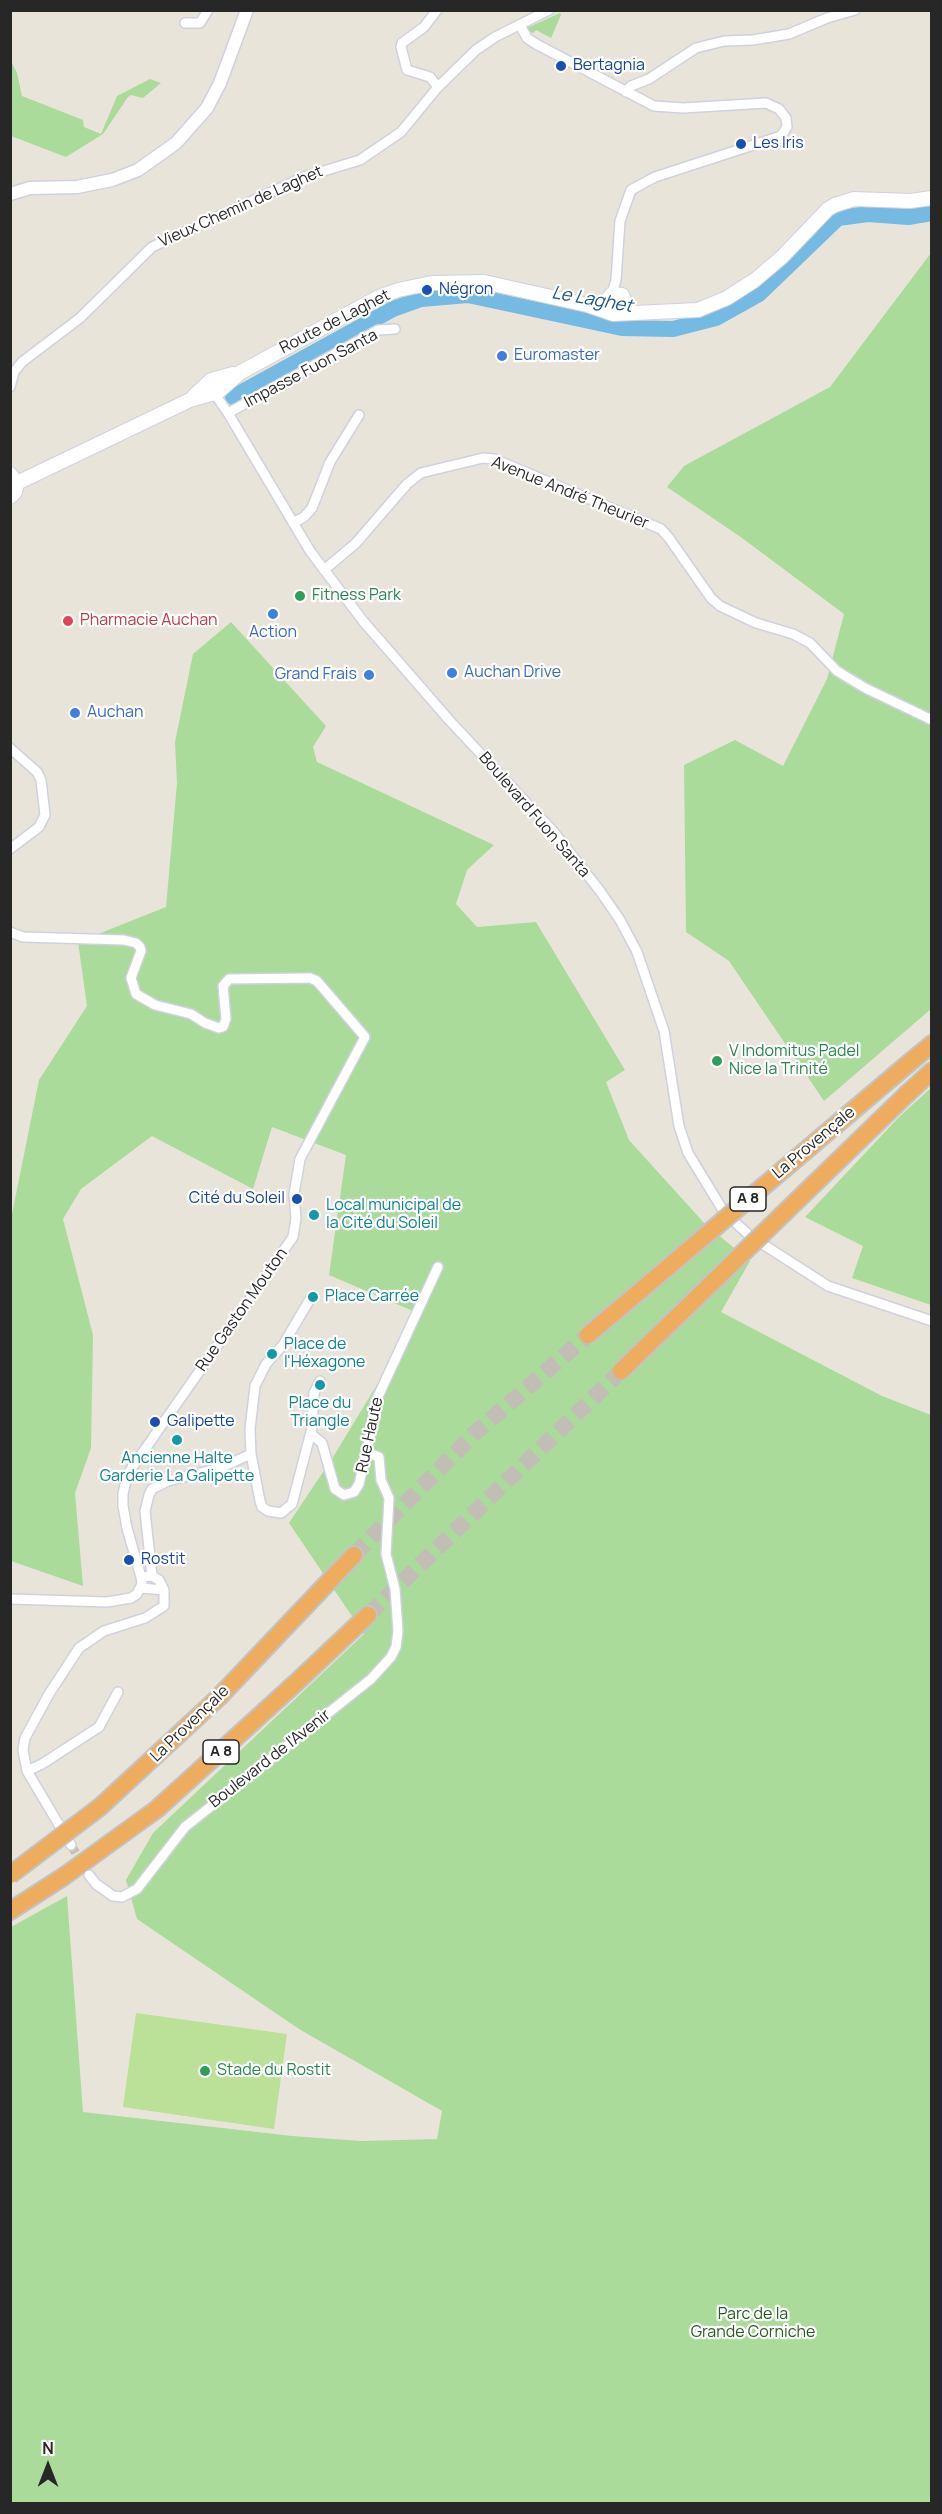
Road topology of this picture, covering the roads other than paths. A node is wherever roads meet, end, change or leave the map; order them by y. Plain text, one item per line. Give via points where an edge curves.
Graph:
1 (208, 10) edge
2 (247, 10) edge
3 (437, 10) edge
4 (549, 10) edge
5 (855, 10) edge
6 (185, 24) dead end
7 (520, 25) junction
8 (509, 30) junction
9 (536, 44) junction
10 (438, 87) junction
11 (626, 92) junction
12 (10, 194) edge
13 (932, 198) edge
14 (616, 303) junction
15 (395, 329) dead end
16 (10, 387) edge
17 (215, 388) junction
18 (228, 413) junction
19 (359, 415) dead end
20 (14, 479) edge
21 (10, 497) edge
22 (293, 523) junction
23 (324, 570) junction
24 (932, 720) edge
25 (10, 748) edge
26 (10, 849) edge
27 (10, 932) edge
28 (932, 1044) edge
29 (932, 1071) edge
30 (438, 1267) dead end
31 (310, 1299) dead end
32 (932, 1321) edge
33 (588, 1335) tunnel mouth
34 (621, 1371) tunnel mouth
35 (320, 1381) dead end
36 (311, 1434) junction
37 (366, 1452) junction
38 (251, 1454) junction
39 (354, 1556) tunnel mouth
40 (152, 1576) junction
41 (141, 1577) junction
42 (141, 1588) junction
43 (164, 1590) junction
44 (10, 1599) edge
45 (368, 1615) tunnel mouth
46 (118, 1692) dead end
47 (27, 1771) junction
48 (70, 1845) tunnel mouth
49 (10, 1875) edge
50 (89, 1875) tunnel mouth
51 (10, 1911) edge

1 - 6 street via 200,23
2 - 12 street via 207,108 176,143 138,170 112,180 77,187 30,188
3 - 10 street via 401,47 407,70 430,77
4 - 7 street, Vieux Chemin de Laghet
5 - 11 street via 789,34 696,48
7 - 8 street, Vieux Chemin de Laghet
7 - 9 street via 527,38
8 - 9 street
8 - 10 street, Vieux Chemin de Laghet via 476,50
9 - 11 street
10 - 16 street, Vieux Chemin de Laghet via 400,132 360,160 318,171 160,241 80,318 22,362
11 - 14 street via 661,108 766,103 782,113 787,127 775,138 655,177 630,189 620,221
13 - 14 main road, Route de Laghet via 844,201 828,209 769,269 735,294 698,310 657,312
14 - 17 main road, Route de Laghet via 576,302 484,282 418,285 379,297
15 - 18 street, Impasse Fuon Santa via 378,330
17 - 18 street, Boulevard Fuon Santa
17 - 20 main road, Route de Laghet
18 - 22 street, Boulevard Fuon Santa
19 - 22 street via 330,462 312,508
20 - 21 main road via 15,492
22 - 23 street, Boulevard Fuon Santa
23 - 24 street, Avenue André Theurier via 356,543 421,473 483,458 494,459 661,530 720,606 810,643 837,671
23 - 32 street, Boulevard Fuon Santa via 450,721 553,831 620,920 637,952 664,1031 679,1126 688,1153 724,1212 750,1236 828,1286
25 - 26 street via 42,780 45,815 39,827
27 - 41 street, Rue Gaston Mouton via 136,943 141,951 131,978 136,994 219,1028 226,1019 223,986 229,979 310,978 317,981 365,1037 300,1159 293,1237 128,1475 123,1494 124,1516
28 - 33 highway, La Provençale / A 8, bridge
29 - 34 highway, La Provençale / A 8, bridge
30 - 37 street, Rue Haute via 375,1403
31 - 38 street via 255,1386
35 - 36 street via 314,1393
36 - 37 street, Rue Haute via 322,1443 333,1484 344,1495 357,1490
36 - 38 street via 292,1504 281,1513 274,1514 262,1507
37 - 50 street, Boulevard de l'Avenir via 379,1457 381,1480 389,1498 386,1554 395,1589 398,1631 391,1657 371,1679 185,1827 137,1889 122,1897 113,1896
38 - 40 street via 235,1463 152,1489 145,1511
39 - 49 highway, La Provençale / A 8, bridge via 219,1697 99,1807
40 - 41 street
40 - 43 street
41 - 42 street, Rue Gaston Mouton
42 - 43 street
42 - 44 street via 131,1598 107,1602
43 - 47 street via 165,1601 160,1610 96,1635 75,1653 26,1738 23,1750
45 - 51 highway, A 8 via 157,1809
46 - 47 street via 99,1727
47 - 48 street

